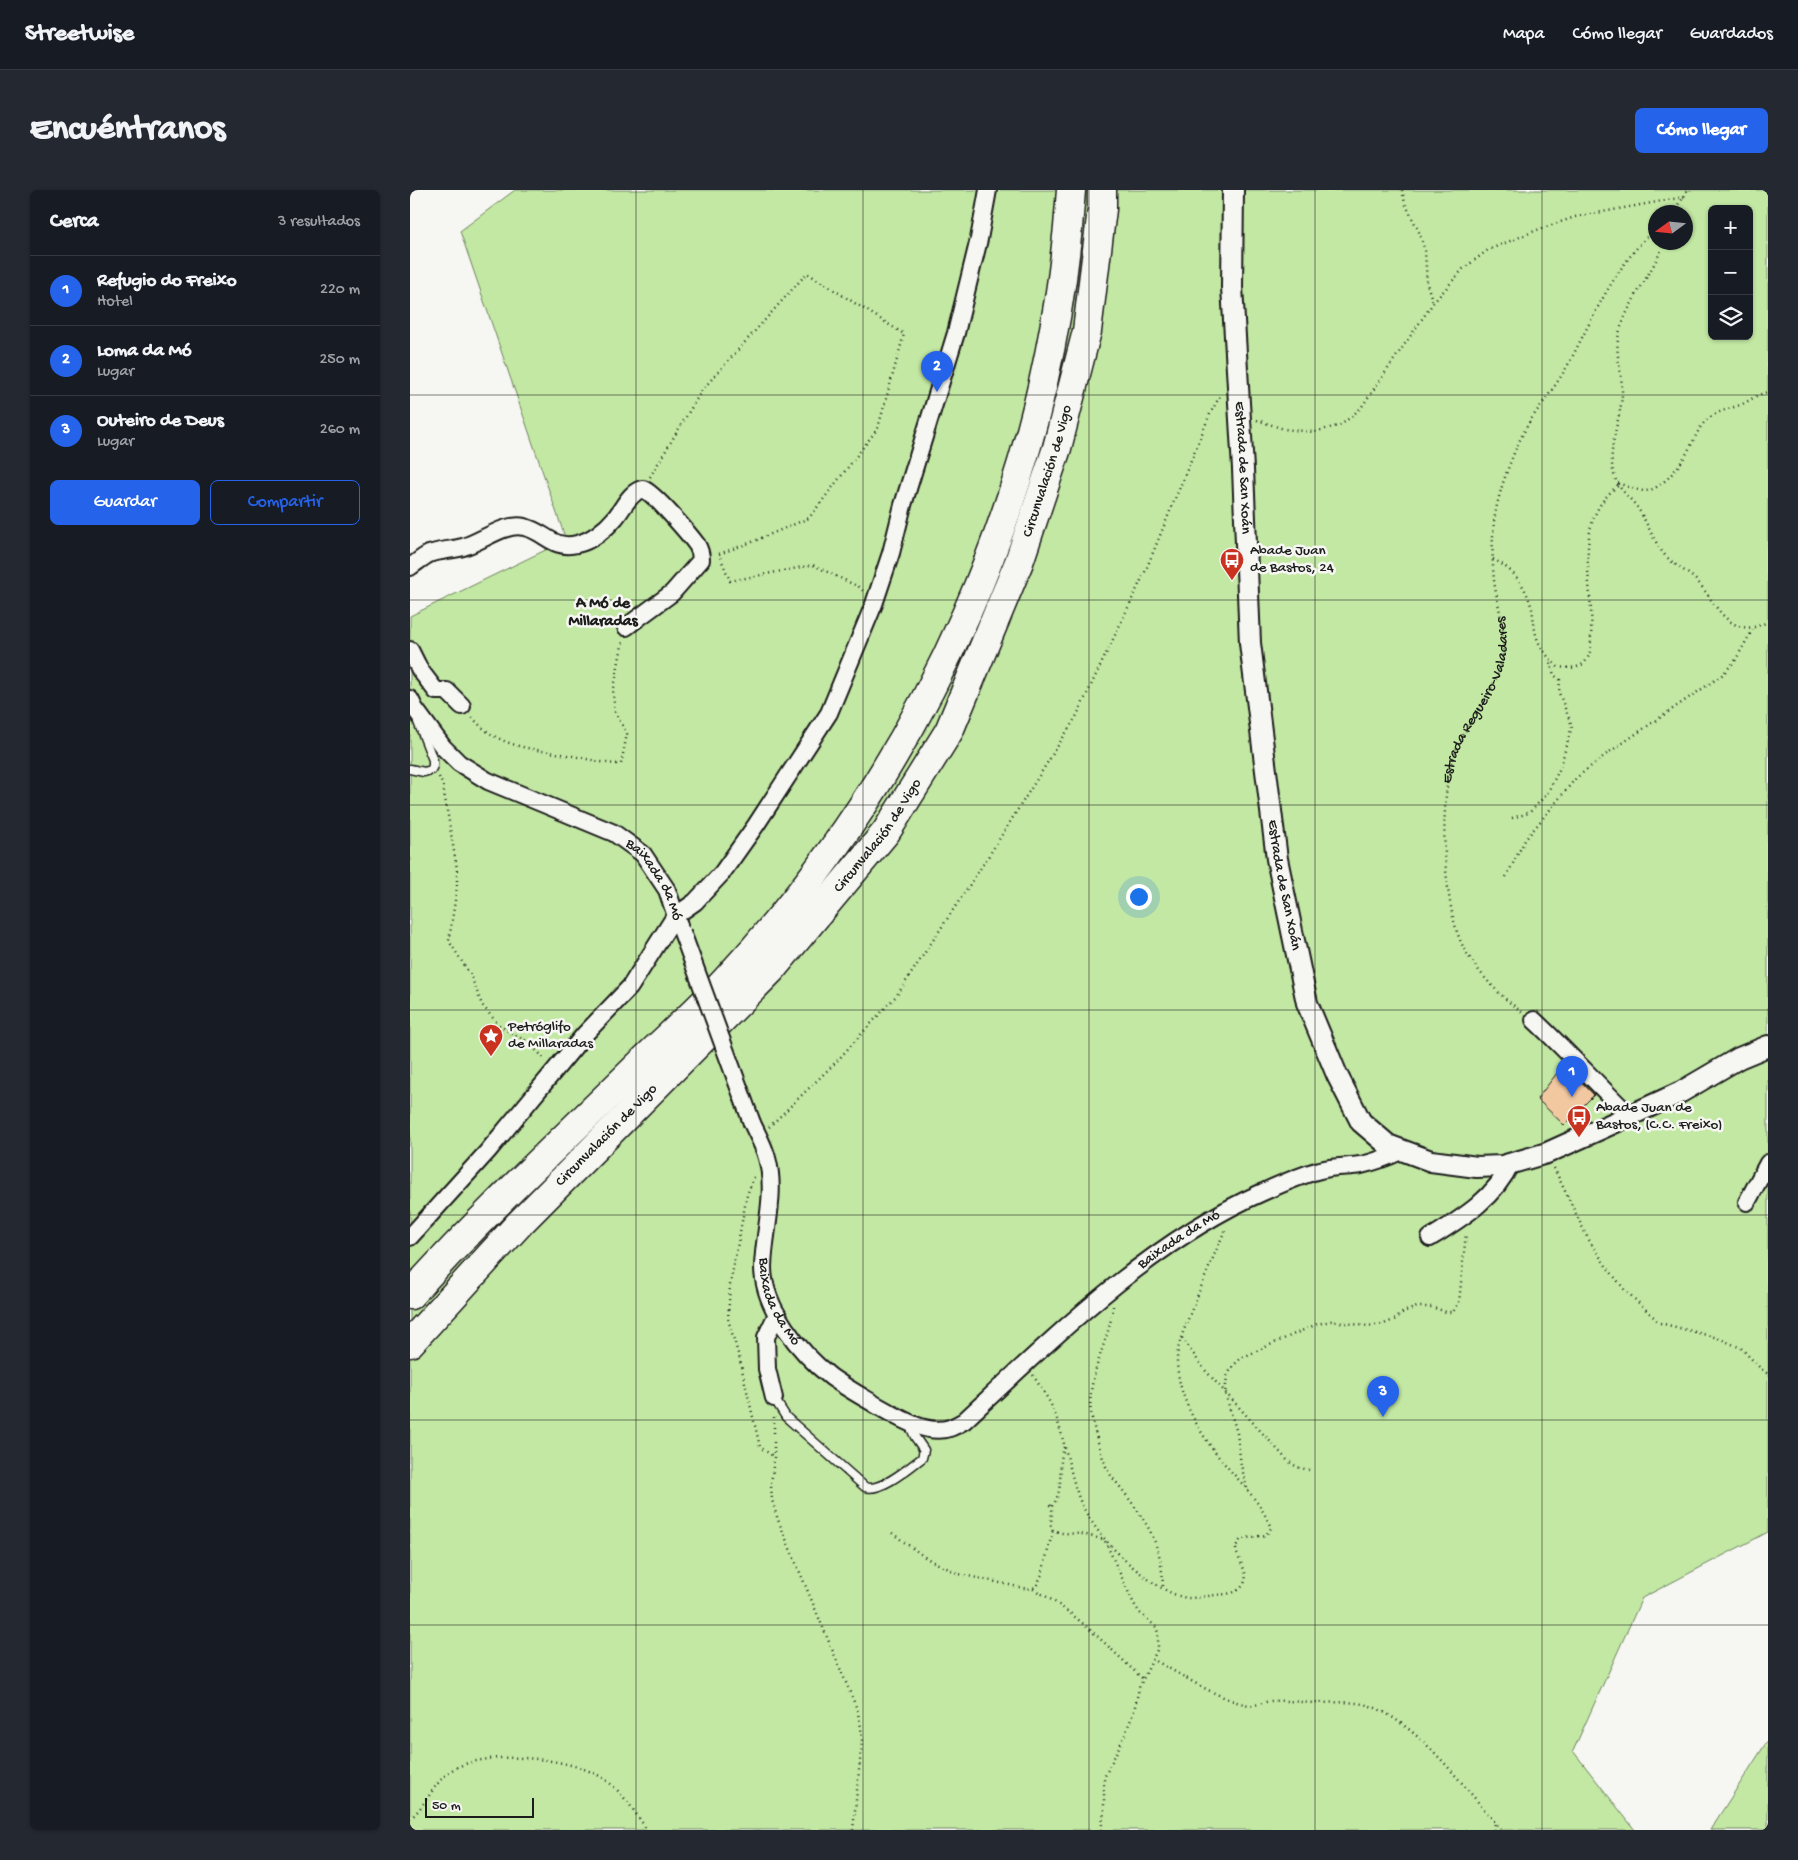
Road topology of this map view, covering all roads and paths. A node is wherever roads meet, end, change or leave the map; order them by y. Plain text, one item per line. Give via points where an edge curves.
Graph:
1 (988, 190) edge
2 (1071, 190) edge
3 (1102, 190) edge
4 (1233, 190) edge
5 (1402, 190) edge
6 (1687, 190) edge
7 (1684, 197) junction
8 (1678, 205) edge
9 (1648, 235) edge
10 (1661, 250) edge
11 (1433, 303) junction
12 (1237, 366) junction
13 (1768, 392) edge
14 (1239, 415) junction
15 (1618, 484) junction
16 (643, 489) junction
17 (1493, 559) junction
18 (410, 567) edge
19 (874, 604) junction
20 (1768, 622) edge
21 (626, 627) joint
22 (1754, 627) junction
23 (410, 650) edge
24 (1549, 658) junction
25 (412, 704) edge
26 (462, 706) joint
27 (433, 766) junction
28 (410, 769) edge
29 (1512, 818) dead end
30 (1506, 877) dead end
31 (675, 916) junction
32 (1534, 1020) joint
33 (1768, 1046) edge
34 (555, 1070) junction
35 (1630, 1116) junction
36 (755, 1130) junction
37 (1401, 1152) junction
38 (1547, 1152) junction
39 (1511, 1163) junction
40 (1768, 1164) edge
41 (756, 1174) dead end
42 (1747, 1202) dead end
43 (1228, 1209) junction
44 (1468, 1214) junction
45 (410, 1237) edge
46 (1430, 1238) dead end
47 (1112, 1289) junction
48 (410, 1295) edge
49 (777, 1314) junction
50 (1182, 1337) junction
51 (410, 1343) edge
52 (1024, 1366) junction
53 (1768, 1374) edge
54 (1225, 1393) junction
55 (774, 1398) junction
56 (908, 1421) junction
57 (1064, 1445) junction
58 (774, 1457) junction
59 (1310, 1470) dead end
60 (1248, 1489) junction
61 (1053, 1530) junction
62 (892, 1533) dead end
63 (1105, 1540) junction
64 (1163, 1588) junction
65 (1033, 1589) junction
66 (1152, 1658) junction
67 (1143, 1679) junction
68 (410, 1819) edge
69 (1495, 1822) junction
70 (647, 1830) edge
71 (853, 1830) edge
72 (1101, 1830) edge
73 (1494, 1830) edge
74 (1502, 1830) edge

1 - 19 street via 980,239 956,334
2 - 48 highway, Circunvalación de Vigo via 1053,332 1019,470 964,621 901,744 837,843 790,906 724,982 490,1210
3 - 51 highway, Circunvalación de Vigo via 1087,331 1057,448 1019,562 949,731 886,832 771,970 520,1223
4 - 12 street, Estrada de San Xoán via 1232,287
5 - 11 path via 1425,251 1427,284
6 - 7 path
7 - 8 path
7 - 11 path via 1575,217 1488,250 1463,269
9 - 17 path, Estrada Regueiro-Valadares via 1619,270 1568,364 1529,424 1504,479 1495,516
10 - 15 path via 1635,296 1618,340 1616,351 1622,395 1613,443 1613,472
11 - 14 path via 1361,408 1341,425 1314,432 1284,429
12 - 14 street, Estrada de San Xoán
12 - 36 path via 1210,414 1145,572 1076,717 988,857 897,995 836,1062
13 - 15 path via 1710,417 1680,463 1659,485 1644,490
14 - 37 street, Estrada de San Xoán via 1250,643 1277,859 1307,1003 1361,1122
15 - 22 path via 1637,508 1662,552 1694,577 1717,610 1736,624
15 - 24 path via 1602,501 1587,541 1592,610 1589,656 1584,664 1569,668 1558,668
16 - 18 street via 634,493 614,520 590,539 576,544 551,542 534,530 514,527 463,547 429,554
16 - 19 path via 702,390 807,273 904,334 878,428 809,518 719,554 730,581 813,565 859,587
16 - 21 street via 657,498 698,546 701,560 672,593
17 - 24 path via 1507,566 1516,576 1532,608 1539,643
17 - 32 path, Estrada Regueiro-Valadares via 1503,631 1502,655 1496,677 1454,754 1447,780 1444,809 1448,891 1465,952 1504,999
19 - 31 street via 829,714 722,873 695,902
20 - 22 path
21 - 26 path via 613,693 615,712 627,734 621,764 606,764 506,743 481,727
22 - 30 path via 1735,661 1721,676 1576,778 1525,840
23 - 26 street via 436,691 447,691
24 - 29 path via 1554,675 1560,680 1559,693 1572,726 1560,768 1546,794 1529,813
25 - 27 lane
25 - 31 street, Baixada da Mó via 443,747 459,763 488,781 614,833 642,854 667,890
27 - 28 lane via 424,772
27 - 34 path via 443,786 457,869 449,941 471,976 482,1005 498,1024 527,1040
31 - 34 street via 630,986
31 - 36 street, Baixada da Mó, bridge
32 - 35 street
33 - 35 street, Estrada de San Xoán
34 - 45 street via 488,1151
35 - 38 street, Estrada de San Xoán
36 - 49 street, Baixada da Mó via 767,1158 771,1184 764,1275 765,1288
37 - 39 street, Estrada de San Xoán via 1431,1161 1477,1167
37 - 43 street, Baixada da Mó via 1361,1165 1320,1170
38 - 39 street, Estrada de San Xoán
38 - 53 path via 1587,1237 1624,1289 1660,1323 1718,1338 1741,1348
39 - 44 street via 1495,1190
40 - 42 street
41 - 58 path via 743,1213 730,1285 728,1319 760,1447
43 - 47 street, Baixada da Mó
43 - 50 path via 1227,1226
44 - 46 street
44 - 54 path via 1459,1303 1453,1312 1417,1307 1384,1324 1368,1326 1331,1321 1317,1324 1241,1358 1226,1376
47 - 52 street, Baixada da Mó
47 - 64 path via 1112,1318 1091,1392 1091,1415 1108,1470 1156,1541
49 - 55 street via 766,1338 767,1369
49 - 56 street, Baixada da Mó via 808,1356 830,1376
50 - 54 path
50 - 60 path via 1177,1362 1184,1401 1214,1451
52 - 56 street, Baixada da Mó via 964,1422 937,1430
52 - 57 path via 1053,1409
54 - 59 path via 1288,1461
54 - 60 path
55 - 56 lane via 786,1417 869,1489 889,1481 922,1458 924,1450
55 - 58 path
57 - 61 path via 1059,1464 1058,1497 1051,1506
57 - 63 path via 1077,1492
58 - 71 path via 771,1485 778,1520 861,1726
60 - 64 path via 1270,1528 1266,1535 1241,1539 1236,1546 1246,1576 1245,1584 1230,1593 1190,1598
61 - 63 path
61 - 65 path via 1042,1574
62 - 65 path via 926,1558 959,1574
63 - 64 path via 1138,1572
63 - 66 path via 1134,1604 1156,1627 1158,1648
65 - 67 path via 1069,1611
66 - 67 path
66 - 69 path via 1218,1694 1248,1705 1270,1701 1338,1701 1380,1710 1431,1749
67 - 72 path via 1124,1737 1104,1778
68 - 70 path via 452,1770 479,1760 509,1756 564,1764 602,1777 633,1809
69 - 73 path
69 - 74 path

